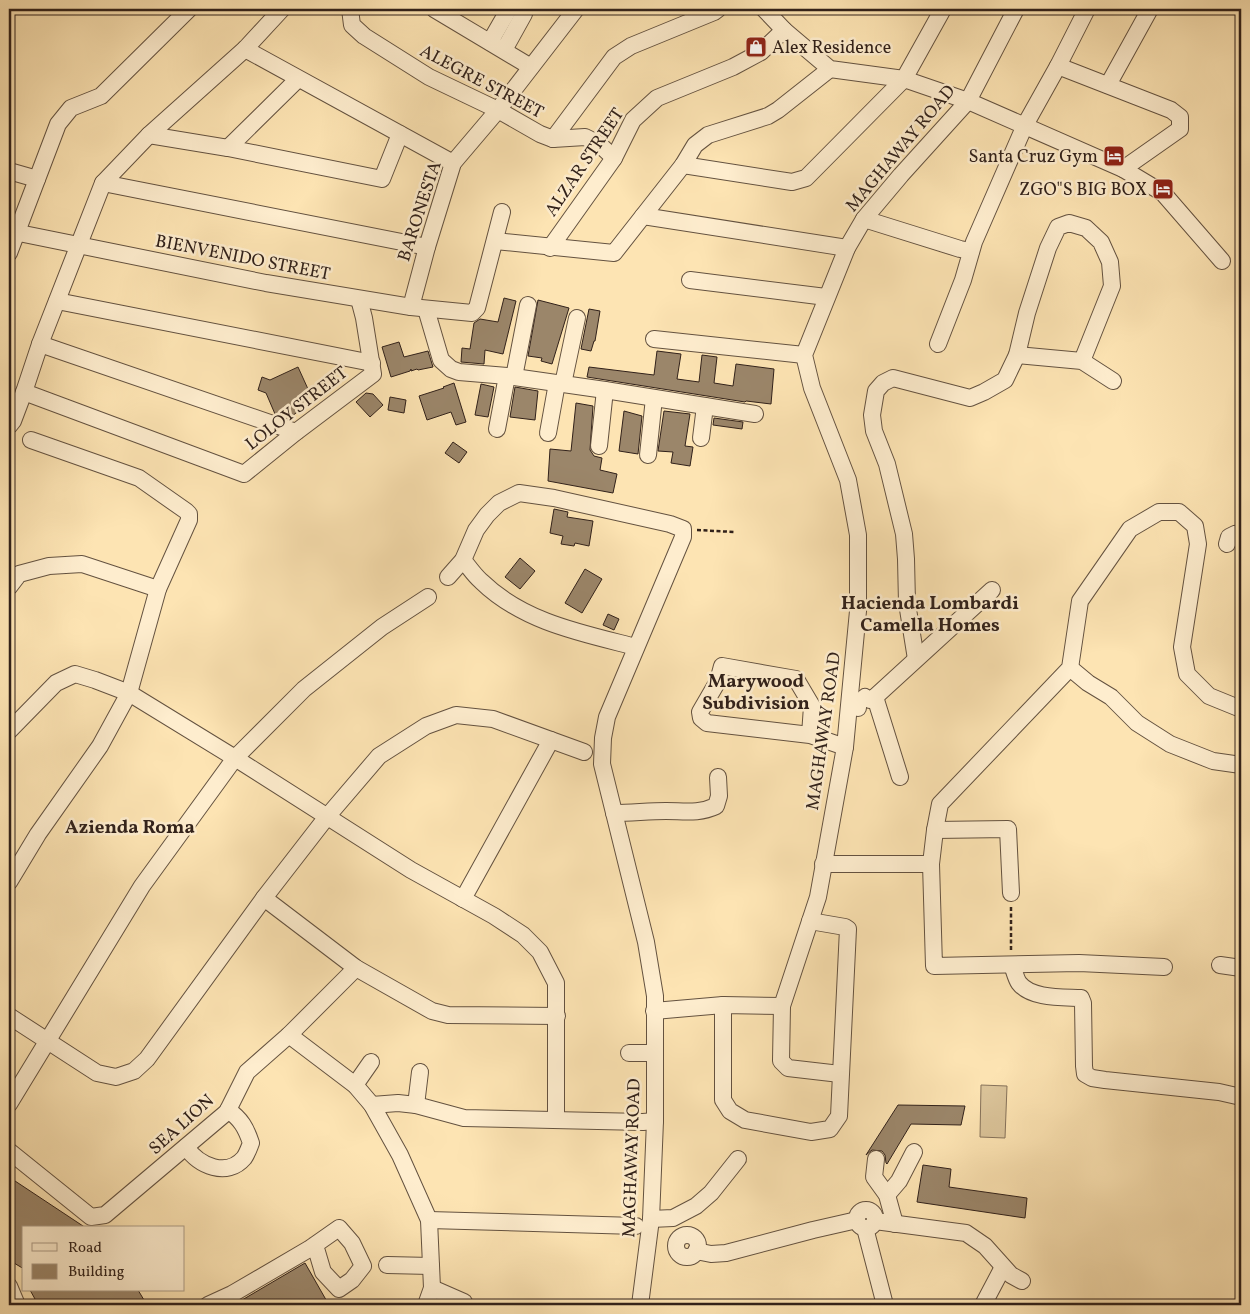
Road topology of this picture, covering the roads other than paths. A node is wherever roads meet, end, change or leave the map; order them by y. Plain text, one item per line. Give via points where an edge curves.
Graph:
1 (189, 9) edge
2 (282, 9) edge
3 (350, 9) edge
4 (434, 9) edge
5 (576, 9) edge
6 (718, 9) edge
7 (764, 9) edge
8 (942, 9) edge
9 (1016, 9) edge
10 (1087, 9) edge
11 (1150, 9) edge
12 (516, 12) edge
13 (784, 30) junction
14 (497, 46) junction
15 (245, 49) junction
16 (1058, 66) junction
17 (531, 67) junction
18 (830, 69) junction
19 (298, 79) junction
20 (904, 79) junction
21 (1108, 85) junction
22 (968, 101) junction
23 (498, 110) junction
24 (1025, 125) junction
25 (400, 134) junction
26 (149, 135) junction
27 (554, 139) junction
28 (228, 148) junction
29 (614, 158) junction
30 (453, 163) junction
31 (683, 165) junction
32 (1123, 169) junction
33 (9, 172) edge
34 (37, 179) junction
35 (103, 182) junction
36 (502, 212) dead end
37 (644, 216) junction
38 (864, 219) junction
39 (13, 231) edge
40 (495, 241) junction
41 (78, 244) junction
42 (427, 247) junction
43 (550, 248) junction
44 (847, 248) junction
45 (971, 251) junction
46 (9, 252) edge
47 (1222, 261) dead end
48 (690, 280) dead end
49 (826, 296) junction
50 (360, 299) junction
51 (57, 301) junction
52 (528, 305) dead end
53 (418, 308) junction
54 (577, 318) dead end
55 (654, 339) dead end
56 (40, 344) junction
57 (938, 344) dead end
58 (1017, 354) junction
59 (804, 355) junction
60 (1082, 362) junction
61 (372, 368) junction
62 (510, 376) junction
63 (1113, 381) dead end
64 (560, 383) junction
65 (605, 390) junction
66 (24, 392) junction
67 (654, 398) junction
68 (705, 406) junction
69 (755, 414) dead end
70 (9, 426) edge
71 (497, 429) dead end
72 (296, 432) junction
73 (548, 434) dead end
74 (701, 438) dead end
75 (31, 440) dead end
76 (599, 446) dead end
77 (648, 455) dead end
78 (463, 560) junction
79 (448, 577) dead end
80 (9, 586) edge
81 (158, 589) junction
82 (992, 590) dead end
83 (428, 597) dead end
84 (636, 647) junction
85 (916, 659) junction
86 (1070, 668) junction
87 (129, 693) junction
88 (863, 705) junction
89 (1241, 709) edge
90 (9, 731) edge
91 (810, 735) junction
92 (551, 740) junction
93 (845, 747) junction
94 (584, 752) dead end
95 (235, 758) junction
96 (1241, 765) edge
97 (718, 778) dead end
98 (900, 778) dead end
99 (614, 814) junction
100 (326, 818) junction
101 (935, 830) junction
102 (823, 864) junction
103 (931, 864) junction
104 (9, 882) edge
105 (1011, 893) road end
106 (264, 898) junction
107 (463, 898) junction
108 (810, 921) junction
109 (1012, 965) junction
110 (1220, 965) dead end
111 (1164, 966) dead end
112 (356, 968) junction
113 (1241, 968) edge
114 (723, 1005) junction
115 (782, 1006) junction
116 (654, 1011) junction
117 (9, 1016) edge
118 (557, 1016) junction
119 (289, 1035) junction
120 (48, 1040) junction
121 (655, 1053) junction
122 (629, 1054) dead end
123 (371, 1062) dead end
124 (420, 1072) dead end
125 (840, 1074) junction
126 (355, 1085) junction
127 (1241, 1097) edge
128 (9, 1104) edge
129 (372, 1105) junction
130 (416, 1105) junction
131 (228, 1110) junction
132 (556, 1120) junction
133 (655, 1121) junction
134 (186, 1147) junction
135 (9, 1151) edge
136 (914, 1152) dead end
137 (738, 1159) dead end
138 (876, 1159) dead end
139 (888, 1199) junction
140 (429, 1220) junction
141 (867, 1220) junction
142 (644, 1222) junction
143 (894, 1224) junction
144 (315, 1245) dead end
145 (648, 1249) junction
146 (388, 1265) dead end
147 (431, 1266) junction
148 (1003, 1267) junction
149 (1022, 1281) dead end
150 (9, 1286) edge
151 (432, 1288) junction
152 (464, 1302) dead end
153 (17, 1305) edge
154 (208, 1305) edge
155 (426, 1305) edge
156 (640, 1305) edge
157 (885, 1305) edge
158 (983, 1305) edge

1 - 34 street via 101,96 71,108 58,124
2 - 15 street
3 - 23 street, ALEGRE STREET via 352,25 364,36 429,77
4 - 14 street
5 - 17 street, BARONESTA
6 - 27 street via 631,46 614,57
7 - 13 street
8 - 20 street
9 - 22 street, MAGHAWAY ROAD
10 - 16 street
11 - 21 street
12 - 14 street
13 - 18 street
13 - 29 street, ALZAR STREET via 754,56 657,98 633,120
14 - 17 street
15 - 19 street
15 - 26 street
16 - 21 street
16 - 24 street
17 - 23 street, BARONESTA
18 - 20 street
18 - 31 street via 768,116 708,135 695,145
19 - 25 street
19 - 28 street
20 - 22 street
20 - 31 street via 806,178 792,182
21 - 32 street via 1171,110 1180,117 1180,129
22 - 24 street
22 - 38 street, MAGHAWAY ROAD
23 - 27 street, ALEGRE STREET
23 - 30 street, BARONESTA
24 - 32 street
24 - 45 street
25 - 28 street via 382,179
25 - 30 street
26 - 28 street
26 - 35 street
27 - 29 street, ALEGRE STREET via 585,137 599,144
29 - 43 street, ALZAR STREET
30 - 42 street, BARONESTA
31 - 37 street
32 - 47 street via 1163,193
33 - 34 street
34 - 39 street
35 - 41 street
35 - 42 street
36 - 40 street
37 - 43 street via 614,254
37 - 44 street
38 - 44 street, MAGHAWAY ROAD
38 - 45 street
39 - 41 street, BIENVENIDO STREET
39 - 46 street
40 - 43 street
40 - 53 street, BIENVENIDO STREET via 477,308 472,313
41 - 50 street, BIENVENIDO STREET
41 - 51 street
42 - 53 street, BARONESTA
44 - 49 street, MAGHAWAY ROAD
45 - 57 street
48 - 49 street
49 - 59 street, MAGHAWAY ROAD
50 - 53 street, BIENVENIDO STREET
50 - 61 street
51 - 56 street
51 - 61 street
52 - 62 street
53 - 62 street via 440,360 451,369
54 - 64 street
55 - 59 street
56 - 66 street
56 - 72 street
58 - 60 street
58 - 60 street via 1048,248 1058,226 1069,223 1086,228 1101,242 1110,262 1112,286
58 - 85 street via 1004,380 970,398 893,378 876,391 872,415 874,431 893,464 911,534 906,559 907,603
59 - 88 street, MAGHAWAY ROAD via 812,388 848,480 858,535
60 - 63 street
61 - 72 street, LOLOY STREET
62 - 64 street
62 - 71 street
64 - 65 street
64 - 73 street
65 - 67 street
65 - 76 street
66 - 70 street
66 - 72 street, LOLOY STREET via 244,474
67 - 68 street
67 - 77 street
68 - 69 street
68 - 74 street
75 - 81 street via 139,478 189,514 185,532
78 - 79 street
78 - 84 street via 480,580 526,613 551,624
78 - 84 street, MAGHAWAY ROAD via 476,530 487,515 499,503 519,493 670,524 683,530 683,537
80 - 81 street via 19,574 49,566 82,564
81 - 87 street
82 - 85 street
83 - 95 street via 382,627 304,689
84 - 99 street, MAGHAWAY ROAD via 607,717 603,738 602,764
85 - 88 street
86 - 89 street via 1080,601 1130,529 1159,512 1179,512 1195,526 1198,544 1182,647 1187,674 1209,696
86 - 96 street via 1111,697 1137,723 1170,744 1213,761
86 - 101 street via 940,804
87 - 90 street via 75,674 56,683
87 - 95 street
87 - 104 street via 100,746 38,834
88 - 93 street, MAGHAWAY ROAD
88 - 98 street
91 - 91 street via 707,723 700,712 718,681 722,666 796,679 812,706
91 - 93 street
92 - 94 street
92 - 100 street via 493,719 456,716 426,726 379,756
92 - 107 street
93 - 102 street, MAGHAWAY ROAD
95 - 100 street
95 - 120 street via 142,886
97 - 99 street via 716,806 706,810 695,813
99 - 116 street, MAGHAWAY ROAD via 646,942 655,996
100 - 106 street
100 - 107 street
101 - 103 street
101 - 105 street via 1008,828
102 - 103 street
102 - 108 street, MAGHAWAY ROAD via 818,898
103 - 109 street via 934,966
106 - 112 street
106 - 120 street via 147,1059 134,1071 116,1077 97,1073
107 - 118 street via 523,935 540,952 556,983
108 - 115 street, MAGHAWAY ROAD
108 - 125 street via 848,929
109 - 111 street
109 - 127 street via 1019,983 1028,990 1042,996 1081,998 1085,1074 1105,1080
110 - 113 street
112 - 118 street via 432,1011 448,1015
112 - 119 street, SEA LION
114 - 115 street
114 - 116 street
114 - 125 street via 723,1100 730,1111 745,1120 811,1132 830,1129 839,1116
115 - 125 street, MAGHAWAY ROAD via 781,1061 788,1068
116 - 121 street, MAGHAWAY ROAD
117 - 120 street
118 - 132 street
119 - 126 street
119 - 131 street, SEA LION via 247,1072
120 - 128 street
121 - 122 street
121 - 133 street, MAGHAWAY ROAD
123 - 126 street
124 - 130 street
126 - 129 street
129 - 130 street
129 - 140 street via 400,1155
130 - 132 street via 464,1118
131 - 134 street, SEA LION
131 - 134 street via 245,1126 251,1143 245,1157 232,1167 219,1169 205,1165
132 - 133 street
133 - 142 street, MAGHAWAY ROAD
134 - 135 street, SEA LION via 105,1215 91,1217
136 - 139 street
137 - 142 street via 696,1206 673,1218
138 - 139 street via 874,1177
139 - 141 street
139 - 143 street
140 - 142 street
140 - 147 street
141 - 143 street
141 - 145 street via 812,1230 726,1253 696,1252 683,1256 676,1246
141 - 157 street
142 - 145 street, MAGHAWAY ROAD
143 - 148 street via 966,1234 985,1246
144 - 154 street
145 - 156 street, MAGHAWAY ROAD
146 - 147 street
147 - 151 street
148 - 149 street
148 - 158 street
150 - 153 street
151 - 152 street
151 - 155 street

